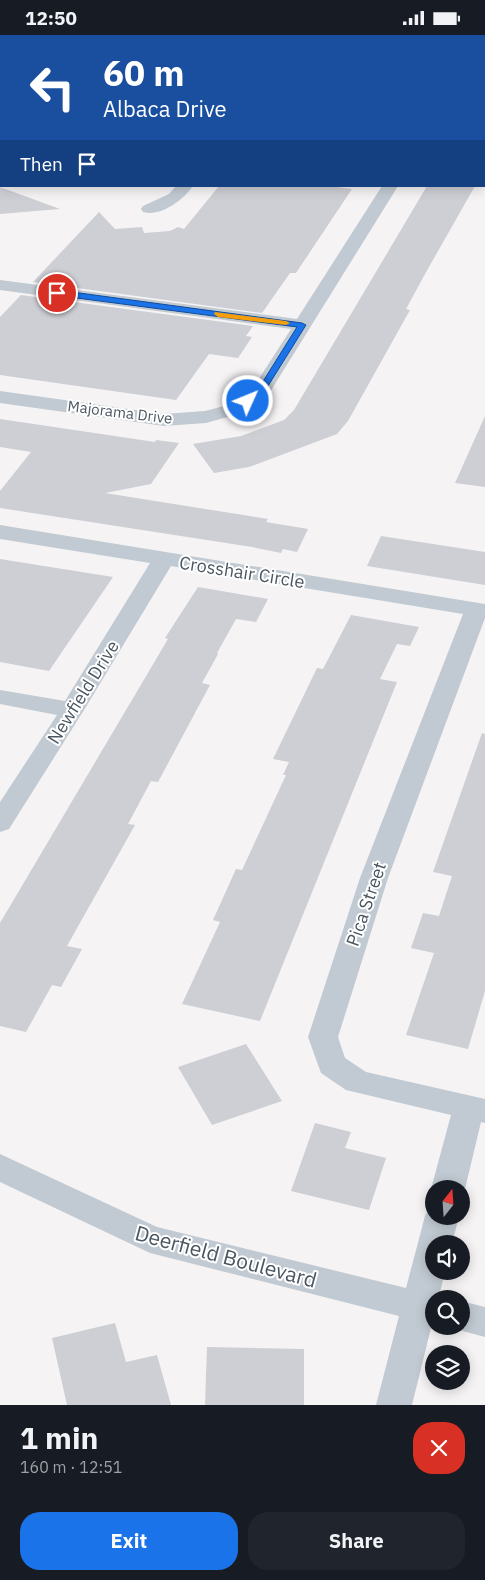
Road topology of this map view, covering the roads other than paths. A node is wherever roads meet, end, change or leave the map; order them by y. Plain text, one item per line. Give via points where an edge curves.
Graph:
1 (184, 187) edge
2 (389, 187) edge
3 (149, 209) dead end
4 (0, 285) edge
5 (302, 325) junction
6 (0, 397) edge
7 (0, 532) edge
8 (164, 559) junction
9 (480, 610) edge
10 (0, 697) edge
11 (72, 710) junction
12 (0, 823) edge
13 (477, 1109) edge
14 (0, 1167) edge
15 (451, 1180) edge
16 (425, 1308) edge
17 (425, 1311) edge
18 (470, 1318) edge
19 (485, 1322) edge
20 (394, 1405) edge

1 - 3 street via 175,197
2 - 5 street, Majorama Drive
4 - 5 street
5 - 6 street, Majorama Drive via 260,392 235,409 206,417 164,420
7 - 8 street, Crosshair Circle
8 - 9 street, Crosshair Circle
8 - 11 street, Newfield Drive
9 - 13 street, Pica Street via 374,878 323,1037 332,1065 357,1081
10 - 11 street
11 - 12 street, Newfield Drive
13 - 15 street
14 - 16 street, Deerfield Boulevard via 150,1239
17 - 20 street
18 - 19 street

